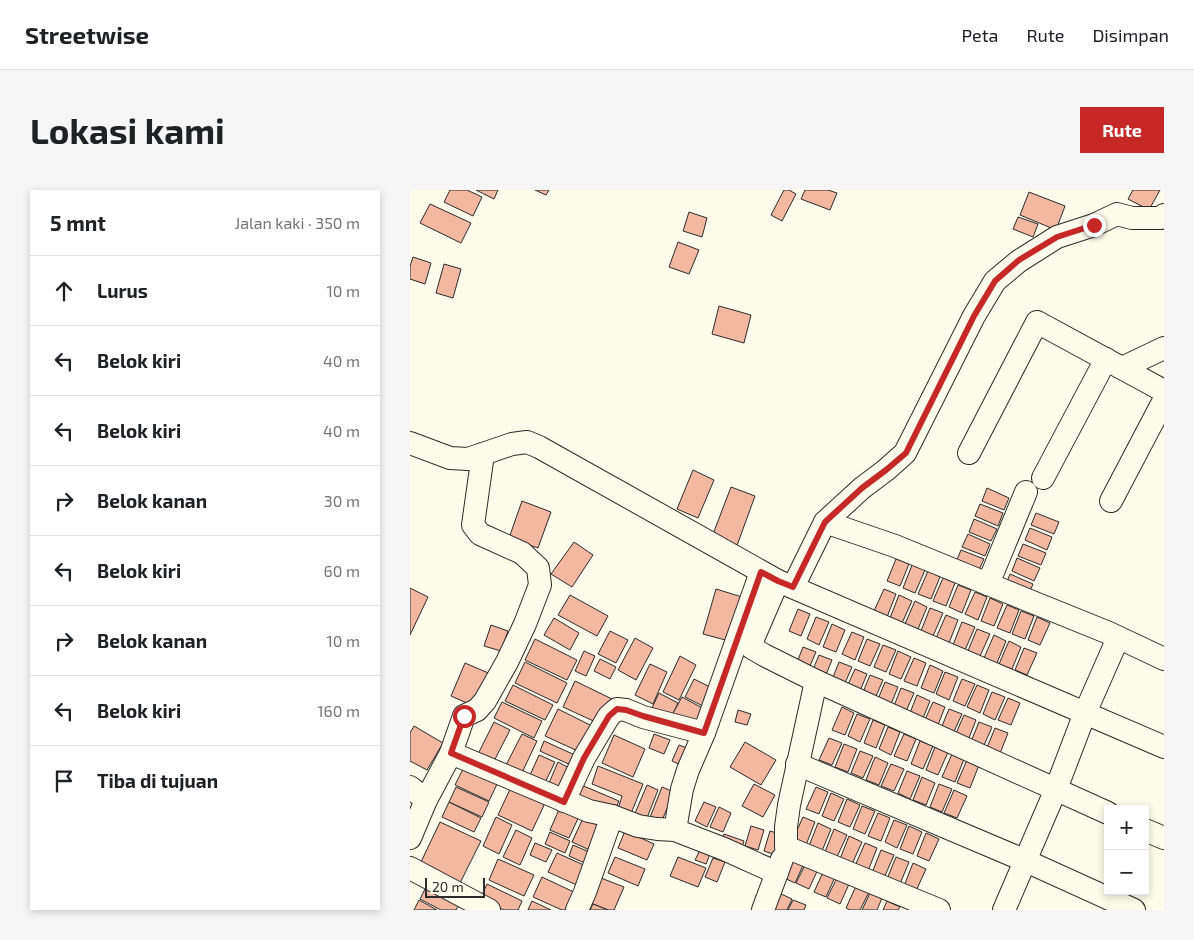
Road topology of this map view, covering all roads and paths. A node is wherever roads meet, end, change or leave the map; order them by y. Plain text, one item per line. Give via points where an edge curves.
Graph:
1 (1164, 215) edge
2 (1164, 348) edge
3 (1114, 363) junction
4 (1164, 391) edge
5 (1164, 400) edge
6 (410, 443) edge
7 (969, 453) dead end
8 (483, 454) junction
9 (1111, 501) dead end
10 (825, 522) junction
11 (777, 580) junction
12 (988, 584) junction
13 (1118, 638) junction
14 (1164, 659) edge
15 (816, 681) junction
16 (1085, 713) junction
17 (704, 733) junction
18 (1164, 747) edge
19 (451, 753) junction
20 (797, 764) junction
21 (1056, 789) junction
22 (418, 793) edge
23 (564, 802) junction
24 (1104, 811) edge
25 (612, 816) junction
26 (675, 830) junction
27 (1149, 832) edge
28 (410, 838) edge
29 (1164, 838) edge
30 (786, 847) junction
31 (1026, 861) junction
32 (410, 868) edge
33 (777, 873) junction
34 (485, 909) edge
35 (577, 910) edge
36 (763, 910) edge
37 (939, 910) edge
38 (1004, 910) edge
39 (1134, 910) edge

1 - 10 street via 1161,218 1132,218 1117,214 1057,237 1019,260 995,281 974,316 906,453
2 - 3 street
3 - 4 street
3 - 7 street via 1038,322
3 - 12 street via 1035,485
5 - 9 street
6 - 8 street via 450,458 468,459
8 - 11 street via 527,442 539,447
8 - 19 street via 473,525 480,534 522,553 538,568 540,585 507,662 485,701 477,710 464,716
10 - 11 street
10 - 12 street
11 - 15 street via 752,648
11 - 16 street
11 - 17 street
12 - 13 street
13 - 14 street
13 - 16 street
15 - 20 street
15 - 21 street
16 - 18 street
16 - 21 street
17 - 23 street via 617,709 609,716 584,758
17 - 26 street via 682,789
19 - 22 street
19 - 23 street
20 - 30 street via 786,827
20 - 31 street
21 - 24 street
21 - 31 street
22 - 28 street
23 - 25 street
25 - 26 street via 638,826
25 - 35 street
26 - 33 street
27 - 29 street
30 - 33 street
30 - 37 street
31 - 38 street
31 - 39 street
32 - 34 street
33 - 36 street

